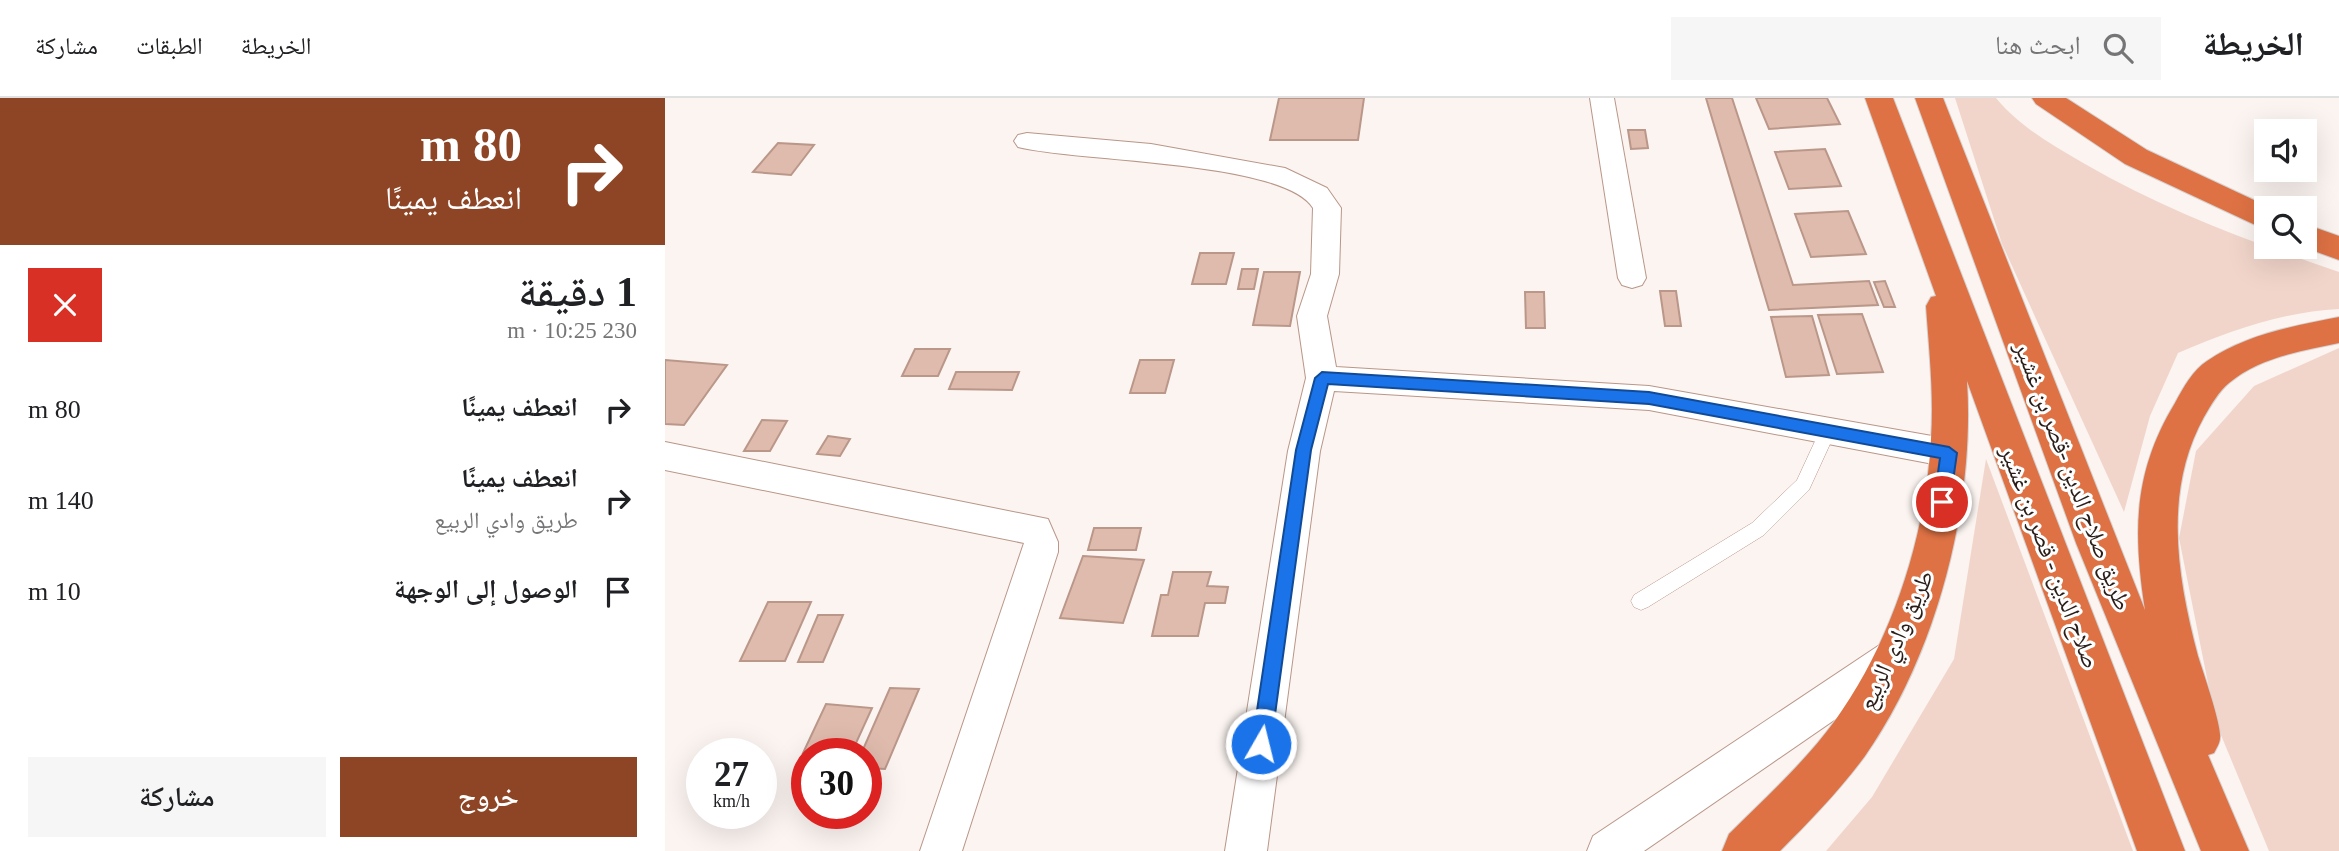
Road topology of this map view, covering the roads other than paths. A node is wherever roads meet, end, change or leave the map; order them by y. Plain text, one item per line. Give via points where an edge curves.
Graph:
1 (1602, 98) edge
2 (1879, 98) edge
3 (1929, 98) edge
4 (2046, 98) edge
5 (1027, 141) dead end
6 (2254, 213) edge
7 (2317, 241) edge
8 (2339, 249) edge
9 (1940, 262) junction
10 (1632, 278) dead end
11 (2339, 330) edge
12 (1322, 378) junction
13 (1828, 431) junction
14 (1949, 453) junction
15 (665, 456) edge
16 (1641, 601) dead end
17 (1891, 659) junction
18 (941, 851) edge
19 (1245, 851) edge
20 (1608, 851) edge
21 (1746, 851) edge
22 (2161, 851) edge
23 (2226, 851) edge

1 - 10 street
2 - 9 highway, صلاح الدين - قصر بن غشير
3 - 23 highway, طريق صلاح الدين -قصر بن غشير via 2096,543
4 - 6 highway via 2136,157
5 - 12 street via 1164,155 1285,177 1318,194 1327,208 1328,237 1325,274 1312,317
7 - 8 highway
9 - 14 highway, طريق وادي الربيع
9 - 22 highway, صلاح الدين - قصر بن غشير
11 - 23 highway via 2270,344 2217,372 2187,412 2165,456 2156,512 2164,599
12 - 13 street via 1649,398
12 - 19 street via 1304,450
13 - 14 street
13 - 16 lane via 1803,485 1758,529
14 - 17 highway, طريق وادي الربيع via 1934,551
15 - 18 street via 1035,530 1040,552
17 - 20 street
17 - 21 highway, طريق وادي الربيع via 1861,720 1822,773

